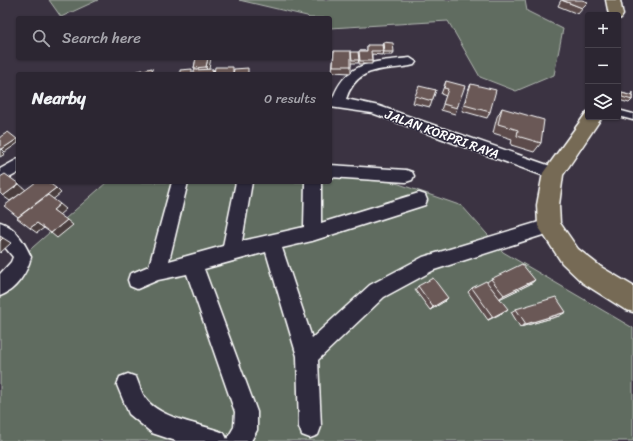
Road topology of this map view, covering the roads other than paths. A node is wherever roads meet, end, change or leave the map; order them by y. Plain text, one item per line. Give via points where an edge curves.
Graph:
1 (613, 0) edge
2 (615, 12) edge
3 (410, 62) dead end
4 (334, 102) edge
5 (621, 114) edge
6 (633, 117) edge
7 (591, 120) edge
8 (16, 166) edge
9 (332, 171) edge
10 (553, 173) junction
11 (406, 176) dead end
12 (0, 177) edge
13 (179, 184) edge
14 (244, 184) edge
15 (313, 184) edge
16 (419, 200) dead end
17 (549, 226) junction
18 (0, 229) edge
19 (312, 233) junction
20 (272, 243) junction
21 (230, 252) junction
22 (193, 264) junction
23 (157, 272) junction
24 (138, 280) dead end
25 (0, 287) edge
26 (633, 300) edge
27 (308, 356) junction
28 (128, 385) dead end
29 (310, 427) dead end
30 (216, 441) edge
31 (238, 441) edge

1 - 2 highway
3 - 4 street via 380,65 354,74
4 - 10 street, JALAN KORPRI RAYA via 374,109
5 - 6 lane
7 - 10 highway
8 - 12 street
9 - 11 street
10 - 17 highway via 548,199
13 - 23 street
14 - 21 street
15 - 19 street
16 - 19 street
17 - 26 highway via 570,256 592,275
17 - 27 street via 429,263 377,291
18 - 25 street via 16,246 22,257 19,267
19 - 20 street
20 - 21 street
20 - 27 street
21 - 22 street
22 - 23 street
22 - 31 street via 246,412 245,430
23 - 24 street
27 - 29 street
28 - 30 street via 137,406 160,425

